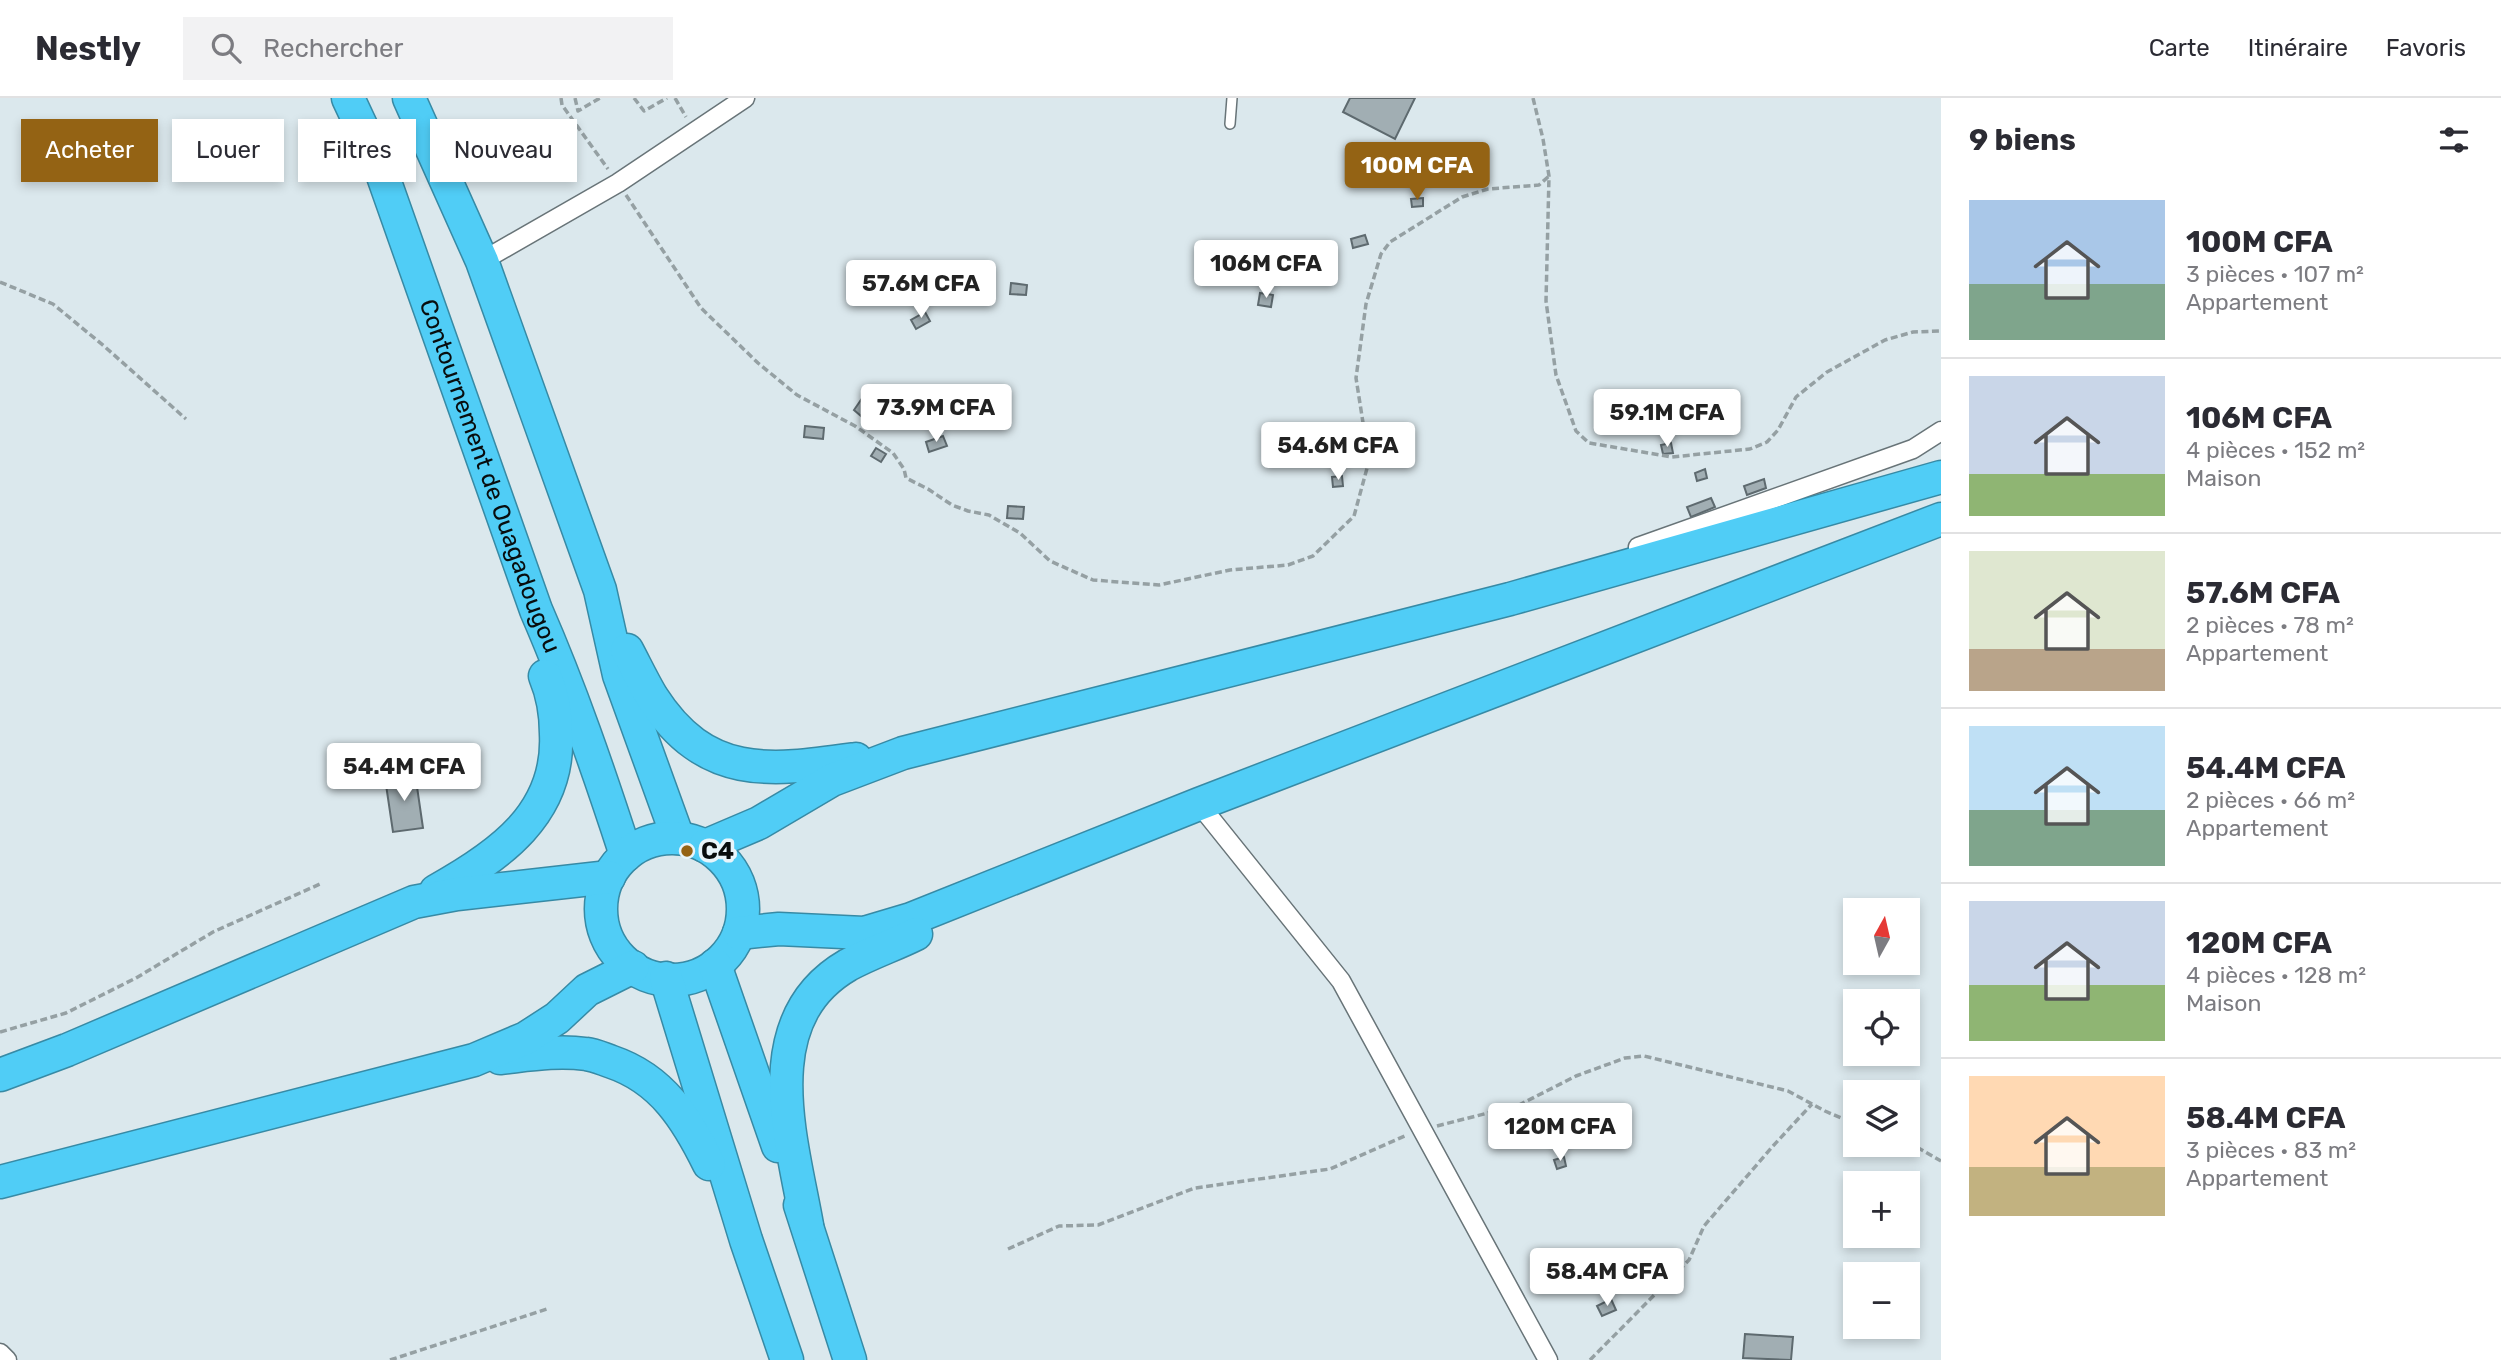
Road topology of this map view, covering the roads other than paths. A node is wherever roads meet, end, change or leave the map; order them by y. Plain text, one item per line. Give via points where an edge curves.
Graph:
1 (348, 98) edge
2 (409, 98) edge
3 (745, 98) edge
4 (1232, 98) edge
5 (1230, 124) dead end
6 (482, 261) junction
7 (1941, 431) edge
8 (1941, 477) edge
9 (1941, 519) edge
10 (1638, 547) dead end
11 (600, 590) junction
12 (536, 610) junction
13 (903, 753) junction
14 (1199, 804) junction
15 (691, 842) junction
16 (617, 866) junction
17 (995, 887) junction
18 (414, 902) junction
19 (739, 933) junction
20 (715, 965) junction
21 (633, 967) junction
22 (666, 978) junction
23 (474, 1060) junction
24 (0, 1075) edge
25 (0, 1182) edge
26 (807, 1225) junction
27 (746, 1240) junction
28 (0, 1353) edge
29 (6, 1360) edge
30 (787, 1360) edge
31 (850, 1360) edge
32 (1548, 1360) edge

1 - 12 highway, Contournement de Ouagadougou via 378,162
2 - 6 highway
3 - 6 street via 618,183
4 - 5 lane
6 - 11 highway
7 - 10 street via 1913,449
8 - 13 highway via 1510,598
9 - 14 highway
11 - 13 highway via 652,697 673,725 702,748 736,765 771,768
11 - 15 highway via 619,674
12 - 16 highway, Contournement de Ouagadougou via 563,671
12 - 18 highway via 540,658 555,709 557,752 548,789 532,819 501,849
13 - 15 highway via 832,780 759,823
14 - 17 highway
14 - 32 street via 1342,981
15 - 16 highway via 650,841
15 - 19 highway via 720,856 732,871 743,905
16 - 18 highway
16 - 21 highway via 603,894 601,913 613,947
17 - 19 highway via 864,933 779,929
17 - 26 highway via 939,923 847,966 819,989 798,1019 787,1055 785,1094
18 - 24 highway
19 - 20 highway
20 - 22 highway via 694,976
20 - 26 highway
21 - 22 highway
21 - 23 highway via 587,990 526,1038
22 - 27 highway
23 - 25 highway
23 - 27 highway via 551,1052 588,1054 632,1069 665,1094 693,1132
26 - 31 highway
27 - 30 highway
28 - 29 street

